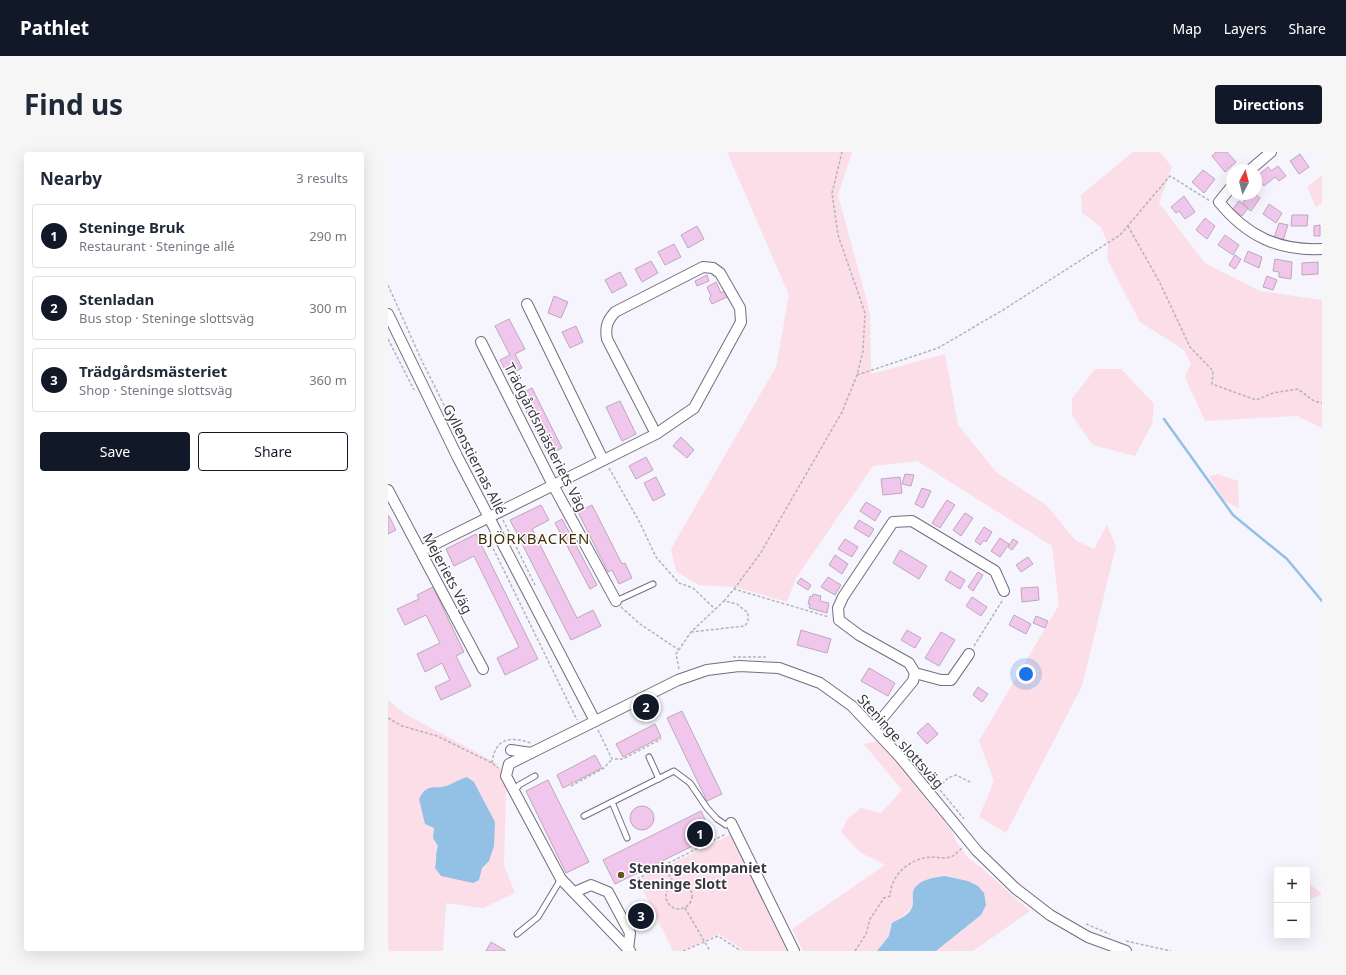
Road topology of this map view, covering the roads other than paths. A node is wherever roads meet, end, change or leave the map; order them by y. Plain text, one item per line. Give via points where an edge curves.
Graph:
1 (1271, 152) edge
2 (1257, 164) edge
3 (1226, 194) edge
4 (1322, 249) edge
5 (527, 304) dead end
6 (388, 314) edge
7 (481, 342) dead end
8 (656, 434) junction
9 (604, 460) junction
10 (553, 485) junction
11 (388, 490) edge
12 (489, 517) junction
13 (421, 551) junction
14 (654, 584) dead end
15 (1004, 591) road end
16 (616, 601) joint
17 (969, 654) road end
18 (483, 669) dead end
19 (915, 673) junction
20 (596, 726) junction
21 (874, 728) junction
22 (533, 748) junction
23 (512, 750) dead end
24 (649, 757) dead end
25 (535, 776) dead end
26 (659, 779) junction
27 (514, 792) junction
28 (612, 802) junction
29 (584, 816) dead end
30 (733, 827) joint
31 (627, 838) dead end
32 (561, 879) junction
33 (575, 892) junction
34 (517, 934) dead end
35 (629, 950) edge
36 (794, 951) edge
37 (1126, 951) edge

1 - 2 street
3 - 4 street via 1220,202 1244,228 1278,245 1302,250
5 - 9 street
6 - 12 street, Gyllenstiernas Allé
7 - 10 street, Trädgårdsmästeriets Väg
8 - 8 street via 694,408 741,322 740,308 720,274 713,268 703,267 615,312 608,319 607,339
8 - 9 street
9 - 10 street
10 - 12 street
10 - 16 street, Trädgårdsmästeriets Väg
11 - 13 street, Mejeriets Väg
12 - 13 street
12 - 20 street, Gyllenstiernas Allé
13 - 18 street, Mejeriets Väg
14 - 16 lane
15 - 19 street via 995,571 912,521 893,522 843,597 838,608 839,620 859,635 909,663
17 - 19 street via 951,680
19 - 21 street via 913,681
20 - 21 street, Steninge slottsväg via 678,680 707,670 739,666 779,668 820,683 852,706
20 - 22 street, Steninge slottsväg
21 - 37 street, Steninge slottsväg via 971,842 1015,888 1050,915 1088,937
22 - 23 street
22 - 27 street, Steninge slottsväg via 509,764 506,776
24 - 26 lane
25 - 27 lane via 519,784
26 - 28 lane
26 - 30 lane via 674,771 690,783 717,820
27 - 32 street
28 - 29 lane
28 - 31 lane
30 - 36 street
32 - 33 street
32 - 34 lane via 538,917
33 - 35 street
33 - 35 street via 591,885 608,892 630,933

